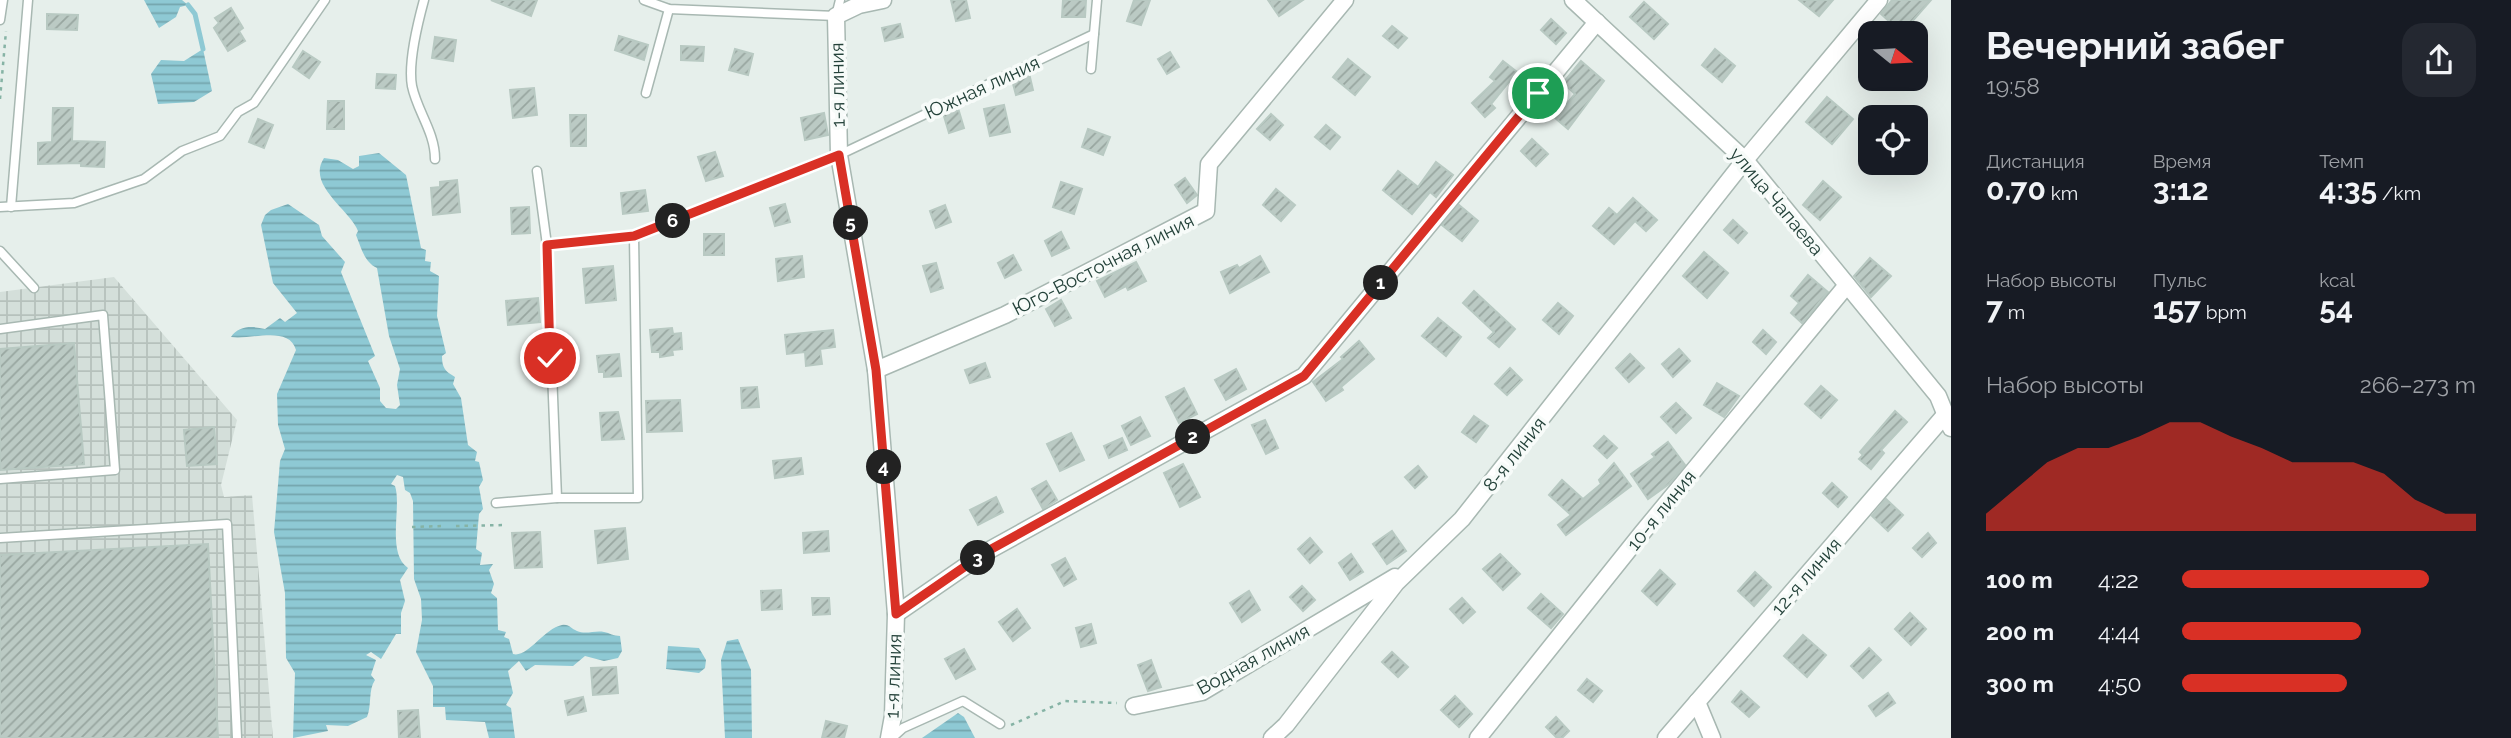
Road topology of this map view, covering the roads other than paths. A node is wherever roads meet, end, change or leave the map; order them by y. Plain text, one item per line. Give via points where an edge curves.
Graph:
1 (3, 0) edge
2 (28, 0) edge
3 (325, 0) edge
4 (424, 0) edge
5 (644, 0) edge
6 (883, 0) edge
7 (1097, 0) edge
8 (1345, 0) edge
9 (1573, 0) edge
10 (1879, 0) edge
11 (838, 8) edge
12 (669, 9) junction
13 (0, 20) edge
14 (1597, 22) junction
15 (1094, 34) junction
16 (1091, 69) dead end
17 (646, 93) dead end
18 (839, 155) junction
19 (435, 159) dead end
20 (1745, 160) junction
21 (537, 171) dead end
22 (0, 207) edge
23 (11, 207) junction
24 (634, 236) junction
25 (547, 245) junction
26 (0, 251) edge
27 (1847, 285) junction
28 (34, 288) dead end
29 (0, 329) edge
30 (876, 370) junction
31 (1951, 384) edge
32 (1938, 396) junction
33 (1948, 421) edge
34 (0, 479) edge
35 (557, 498) junction
36 (496, 503) dead end
37 (0, 538) edge
38 (1412, 567) junction
39 (896, 614) junction
40 (1698, 702) junction
41 (1134, 706) road end
42 (1000, 724) road end
43 (237, 738) edge
44 (890, 738) edge
45 (1272, 738) edge
46 (1478, 738) edge
47 (1666, 738) edge
48 (1712, 738) edge

1 - 13 lane
2 - 23 lane
3 - 23 lane via 254,103 238,112 220,136 182,151 144,179 74,203
4 - 19 lane via 412,85 435,146
5 - 12 lane
6 - 11 street, 1-я линия
7 - 15 lane
8 - 30 street, Юго-Восточная линия via 1209,164 1206,211 1004,315
9 - 14 street, улица Чапаева
10 - 20 street, 8-я линия
11 - 12 lane
11 - 18 street, 1-я линия
12 - 17 lane
14 - 20 street, улица Чапаева
14 - 39 street via 1304,376 986,552
15 - 16 lane
15 - 18 lane, Южная линия
18 - 24 lane, 1-я линия
18 - 30 street, 1-я линия
20 - 27 street, улица Чапаева
20 - 38 street, 8-я линия via 1462,519
21 - 25 lane
22 - 23 lane
24 - 25 lane, 1-я линия
24 - 35 lane via 638,498
25 - 35 lane
26 - 28 lane
27 - 32 street, улица Чапаева
27 - 46 street, 10-я линия
29 - 34 lane via 103,315 115,470
30 - 39 street, 1-я линия
31 - 32 street
32 - 33 street, улица Чапаева
33 - 40 street, 12-я линия
35 - 36 lane
37 - 43 lane via 227,524
38 - 41 street, Водная линия via 1202,692
38 - 45 street, 8-я линия
39 - 44 street, 1-я линия
40 - 47 street, 12-я линия
40 - 48 street
42 - 44 lane via 963,701

